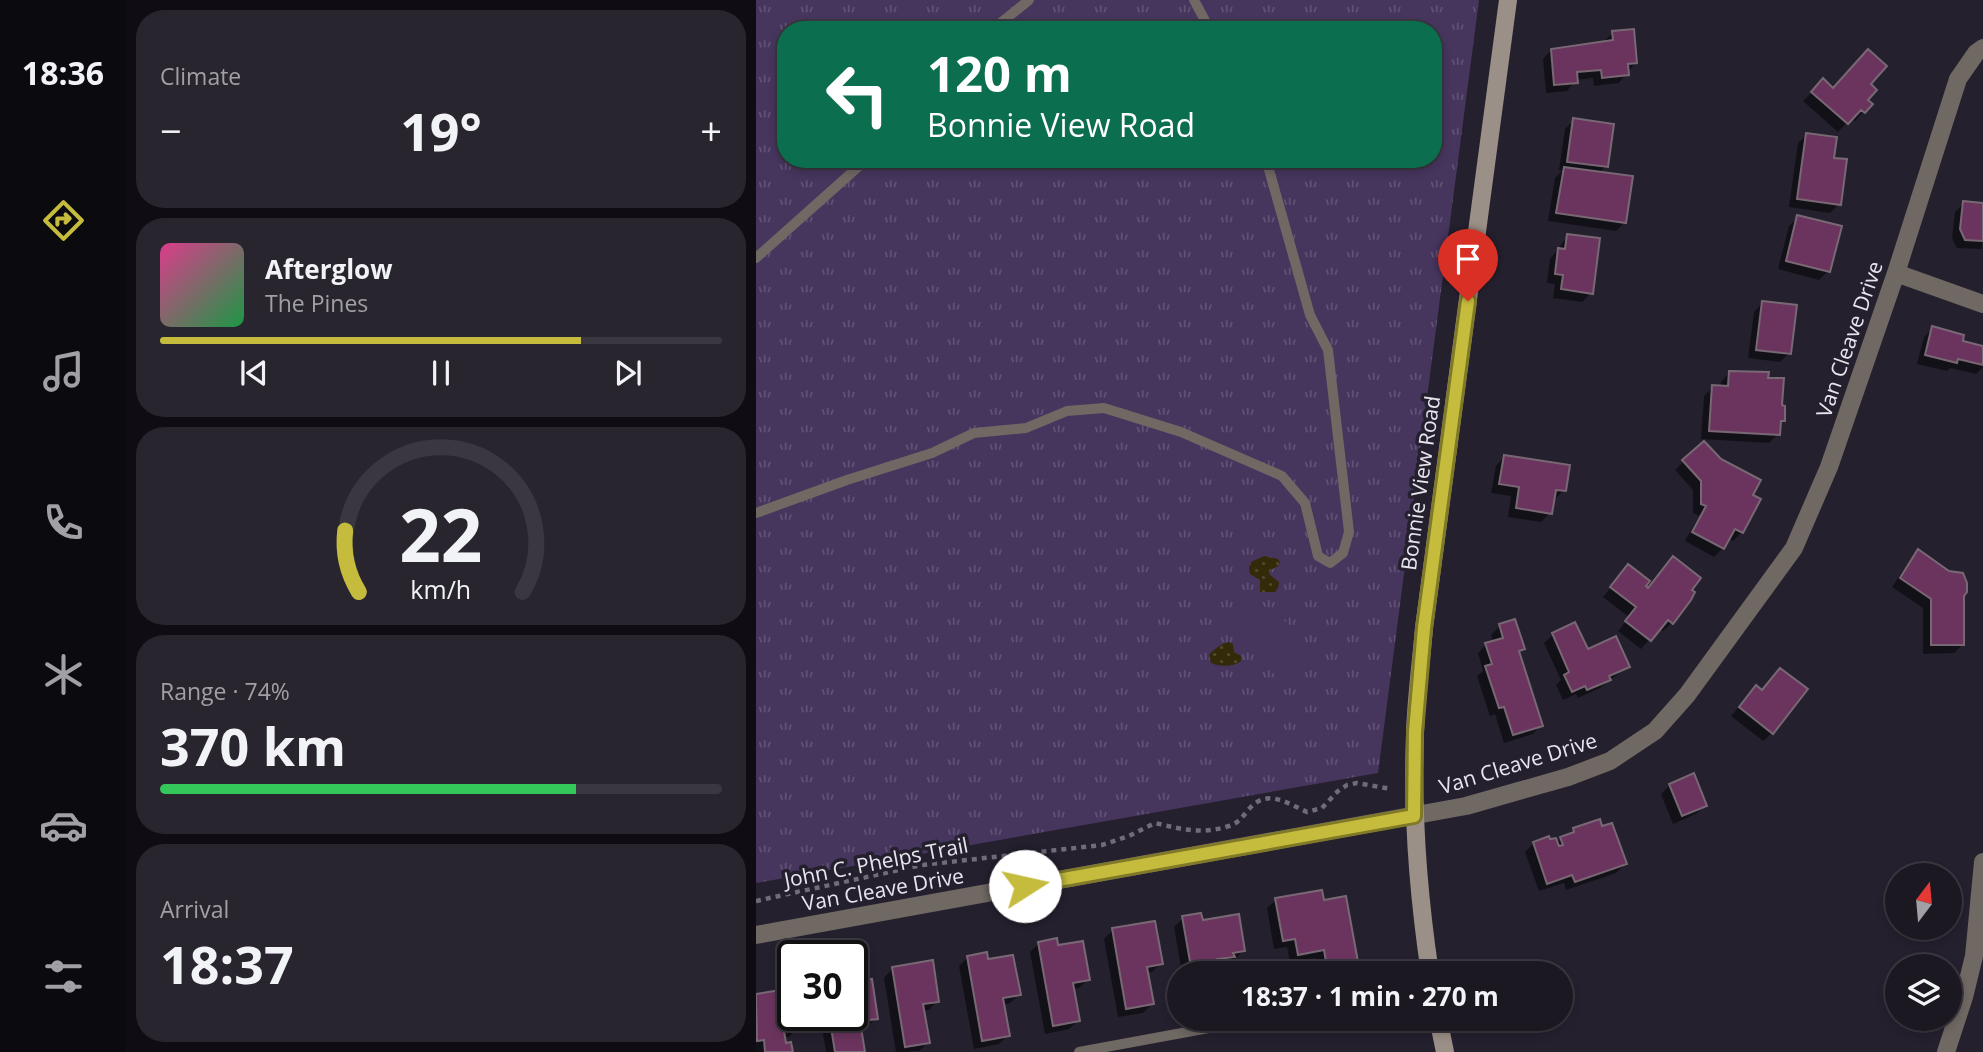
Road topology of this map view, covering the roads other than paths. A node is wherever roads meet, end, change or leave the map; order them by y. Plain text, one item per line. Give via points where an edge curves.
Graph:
1 (1029, 0) edge
2 (1508, 0) edge
3 (1197, 2) edge
4 (1003, 21) edge
5 (1206, 21) edge
6 (1983, 48) edge
7 (857, 168) edge
8 (1269, 168) edge
9 (756, 258) edge
10 (1896, 273) junction
11 (1983, 304) edge
12 (756, 513) edge
13 (1414, 816) junction
14 (1983, 862) edge
15 (1982, 889) edge
16 (756, 935) edge
17 (1428, 961) edge
18 (1193, 1031) edge
19 (1441, 1031) edge
20 (1079, 1052) edge
21 (1445, 1052) edge
22 (1945, 1052) edge

1 - 4 lane
2 - 13 street, Bonnie View Road via 1424,628
3 - 5 lane
6 - 10 street, Van Cleave Drive via 1958,79
7 - 9 lane
8 - 12 lane via 1310,315 1328,350 1349,532 1343,553 1330,563 1318,556 1305,503 1282,476 1181,432 1104,408 1067,411 1026,428 974,433 932,453
10 - 11 street
10 - 13 street, Van Cleave Drive via 1829,467 1794,548 1688,695 1655,731 1610,761 1478,802
13 - 16 street, Van Cleave Drive
13 - 17 street, Bonnie View Road
14 - 15 street
15 - 22 street via 1974,956
18 - 20 lane
19 - 21 street

